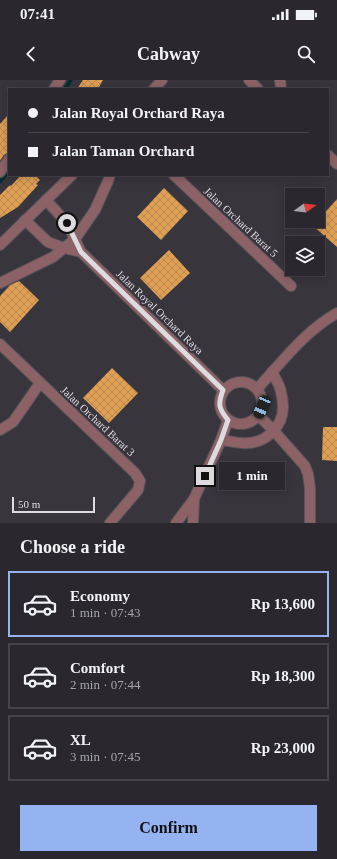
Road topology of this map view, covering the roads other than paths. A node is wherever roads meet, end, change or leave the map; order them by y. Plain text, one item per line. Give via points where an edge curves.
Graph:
1 (162, 80) edge
2 (249, 80) edge
3 (155, 88) edge
4 (257, 88) edge
5 (329, 156) edge
6 (8, 160) edge
7 (337, 164) edge
8 (0, 172) edge
9 (71, 176) edge
10 (110, 176) edge
11 (175, 176) edge
12 (46, 200) junction
13 (25, 220) junction
14 (75, 239) junction
15 (0, 245) edge
16 (64, 248) junction
17 (81, 252) junction
18 (0, 283) edge
19 (291, 286) dead end
20 (337, 313) edge
21 (0, 344) edge
22 (272, 372) junction
23 (40, 383) junction
24 (257, 389) junction
25 (223, 390) junction
26 (258, 415) junction
27 (228, 420) junction
28 (0, 430) edge
29 (274, 431) junction
30 (221, 440) junction
31 (194, 500) junction
32 (110, 523) edge
33 (176, 523) edge
34 (193, 523) edge
35 (310, 523) edge

1 - 3 street
2 - 4 street
5 - 7 street
6 - 8 street
9 - 12 street
10 - 14 street via 94,210
11 - 19 street, Jalan Orchard Barat 5
12 - 13 street
12 - 14 street, Jalan Royal Orchard Raya via 67,223
13 - 15 street
13 - 16 street via 48,242
14 - 16 street
14 - 17 street, Jalan Royal Orchard Raya
16 - 17 street
16 - 18 street via 52,257
17 - 25 street, Jalan Royal Orchard Raya
20 - 22 street via 300,341
21 - 23 street, Jalan Orchard Barat 3
22 - 24 street
22 - 29 street via 281,390 283,407 282,416
23 - 28 street via 13,422
23 - 32 street, Jalan Orchard Barat 3 via 135,473 140,481 138,490
24 - 25 street via 246,382 234,382
24 - 26 street via 262,397 262,407
25 - 27 street via 219,400 221,412
26 - 27 street via 250,422 238,424
26 - 29 street
27 - 30 street
29 - 30 street via 256,442 238,443
29 - 35 street via 305,466 310,488
30 - 31 street
31 - 33 street
31 - 34 street

